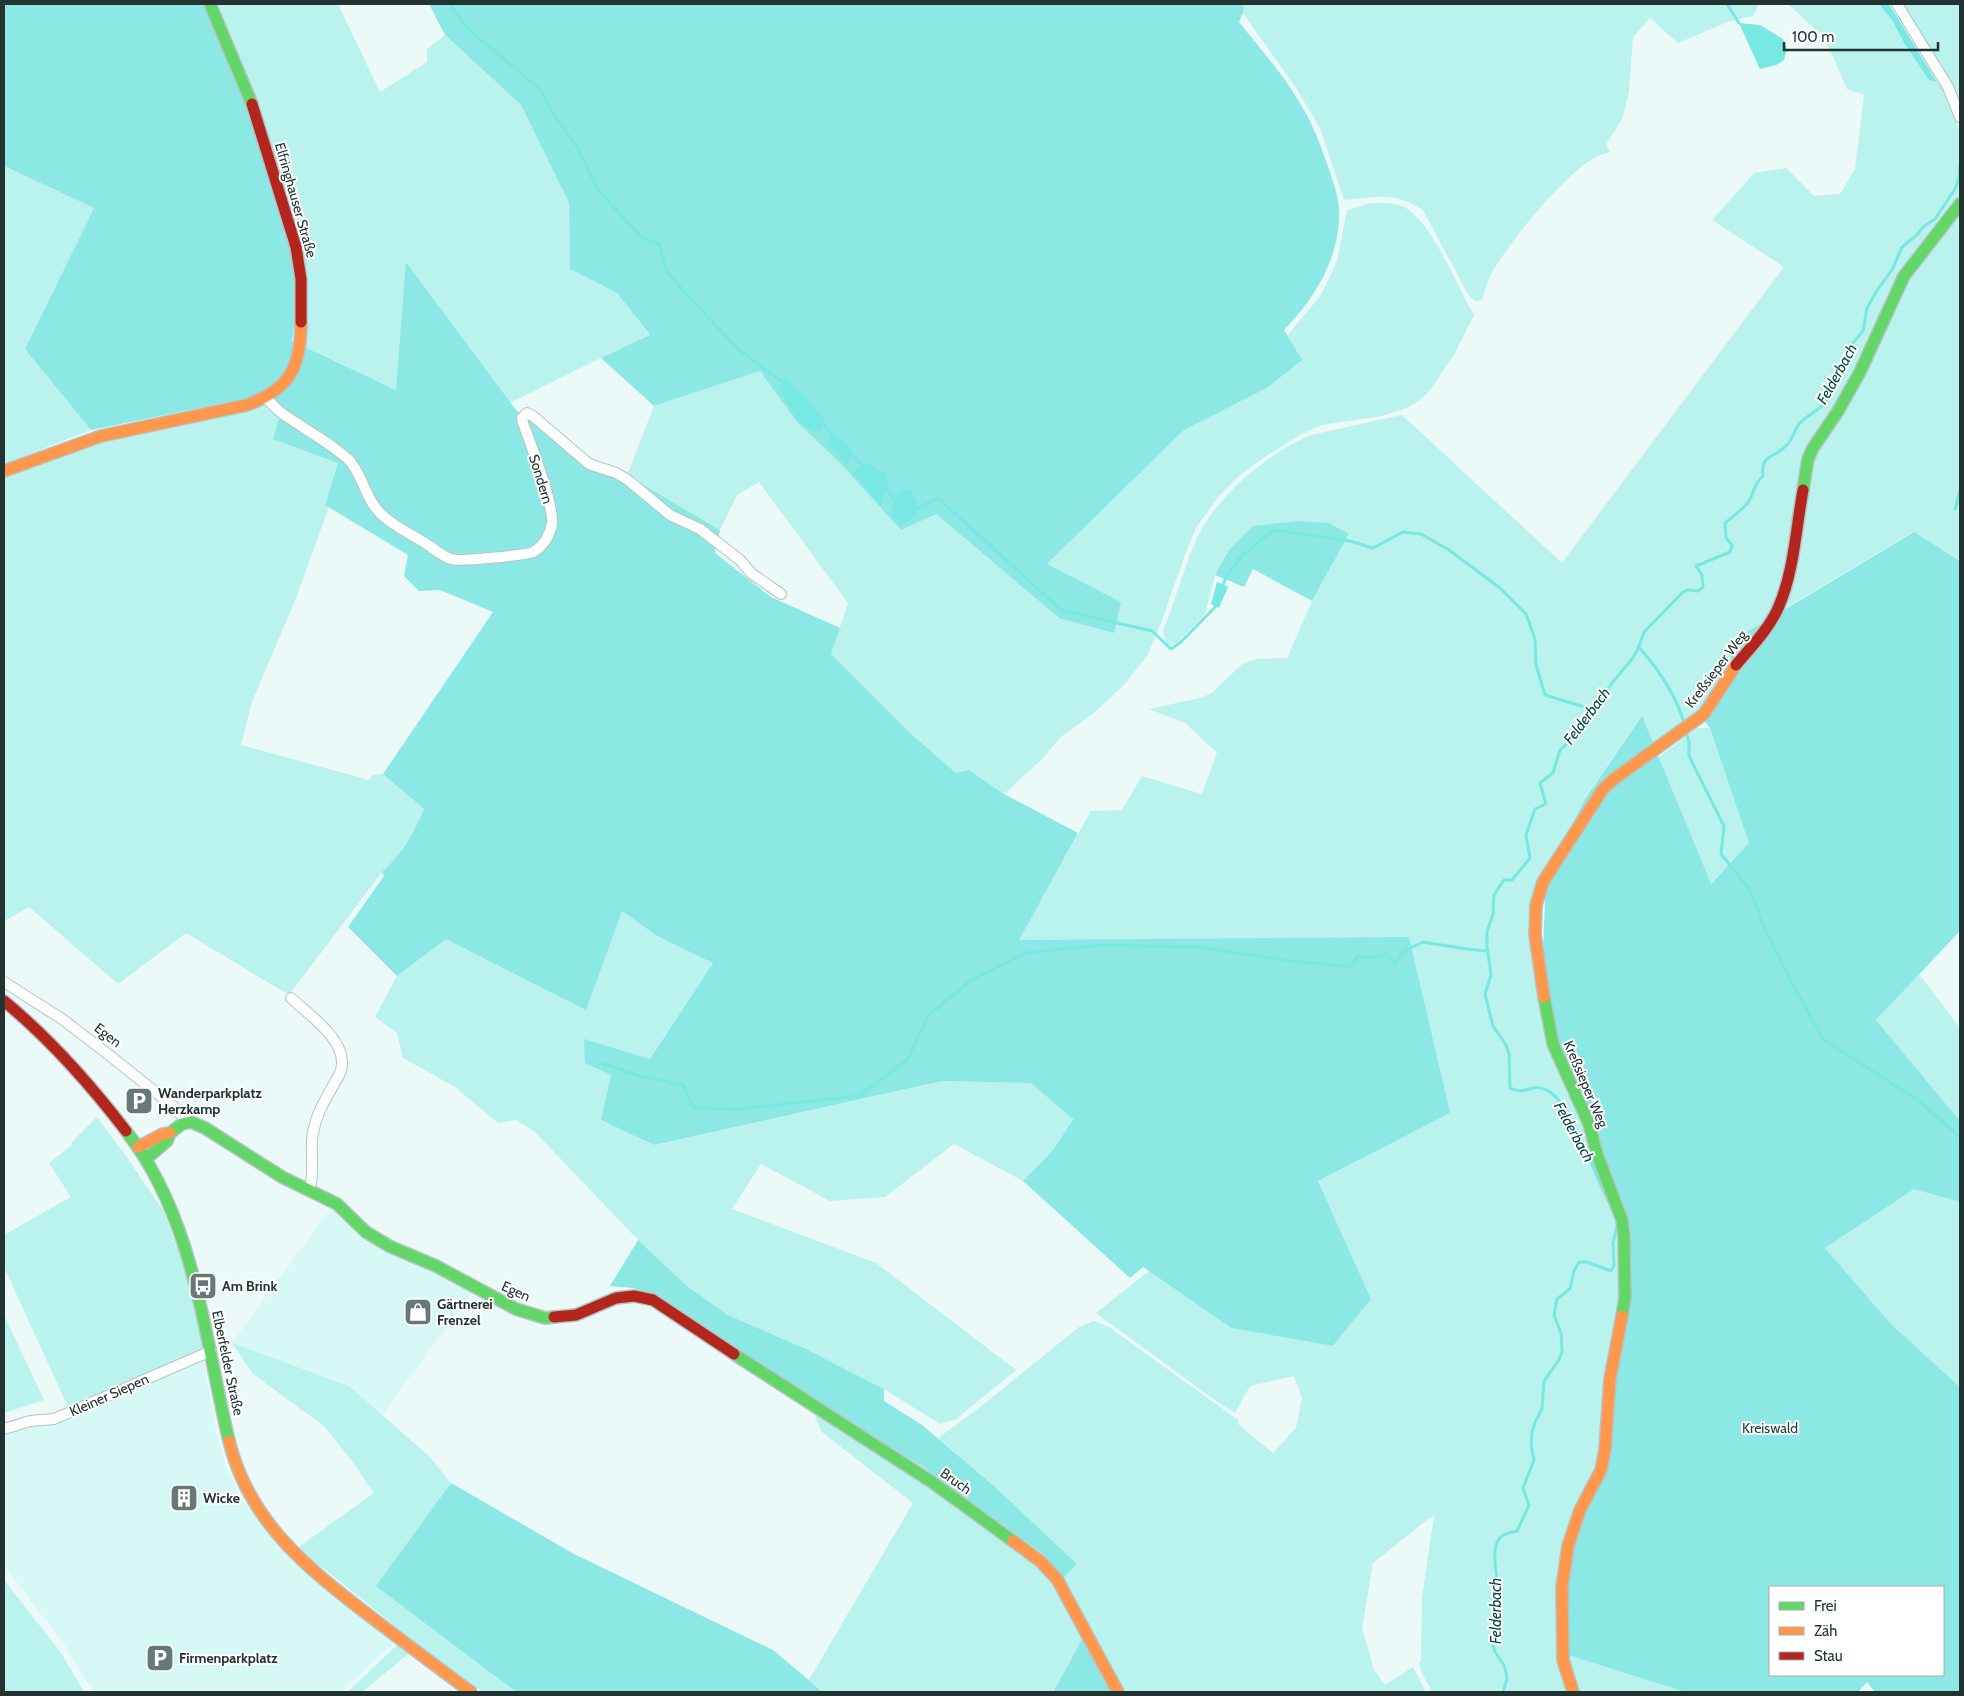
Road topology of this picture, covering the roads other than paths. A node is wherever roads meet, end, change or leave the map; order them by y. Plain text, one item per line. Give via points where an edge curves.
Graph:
1 (210, 4) edge
2 (1897, 4) edge
3 (1960, 117) edge
4 (1960, 204) edge
5 (266, 398) junction
6 (4, 471) edge
7 (781, 594) dead end
8 (4, 982) edge
9 (291, 998) dead end
10 (4, 1000) edge
11 (187, 1121) junction
12 (170, 1133) junction
13 (138, 1147) junction
14 (146, 1159) junction
15 (308, 1190) junction
16 (724, 1346) joint
17 (211, 1351) junction
18 (4, 1428) edge
19 (471, 1692) edge
20 (1118, 1692) edge
21 (1573, 1692) edge

1 - 5 street, Elfringhauser Straße via 251,101 296,247 301,279 298,360 292,374
2 - 3 street via 1948,87
4 - 21 street, Kreßsieper Weg via 1904,276 1860,372 1808,459 1801,509 1779,607 1704,714 1604,789 1543,882 1536,905 1538,961 1553,1044 1589,1124 1622,1220 1624,1236 1625,1297 1610,1379 1605,1450 1601,1470 1580,1510 1568,1546 1562,1587 1563,1660
5 - 6 street, Elfringhauser Straße via 247,405 101,436
5 - 7 street, Sondern via 349,460 381,514 452,560 534,552 550,533 549,502 522,418 527,413 589,464 616,473 670,515 700,528 751,573
8 - 11 street, Egen via 62,1019 174,1107
9 - 15 street via 329,1033 342,1060 341,1071 323,1101 312,1134 312,1175
10 - 13 street, Elberfelder Straße via 72,1065
11 - 12 street
11 - 15 street, Egen via 205,1128
12 - 13 street
12 - 14 street via 167,1141
13 - 14 street, Elberfelder Straße
14 - 17 street, Elberfelder Straße via 165,1196 187,1257
15 - 16 street, Egen via 337,1204 366,1232 389,1246 436,1266 516,1309 545,1318 576,1315 616,1298 634,1296 653,1300
16 - 20 street, Bruch via 932,1482 1040,1561 1057,1579
17 - 18 street, Kleiner Siepen via 54,1419
17 - 19 street, Elberfelder Straße via 235,1461 247,1492 271,1528 315,1574

